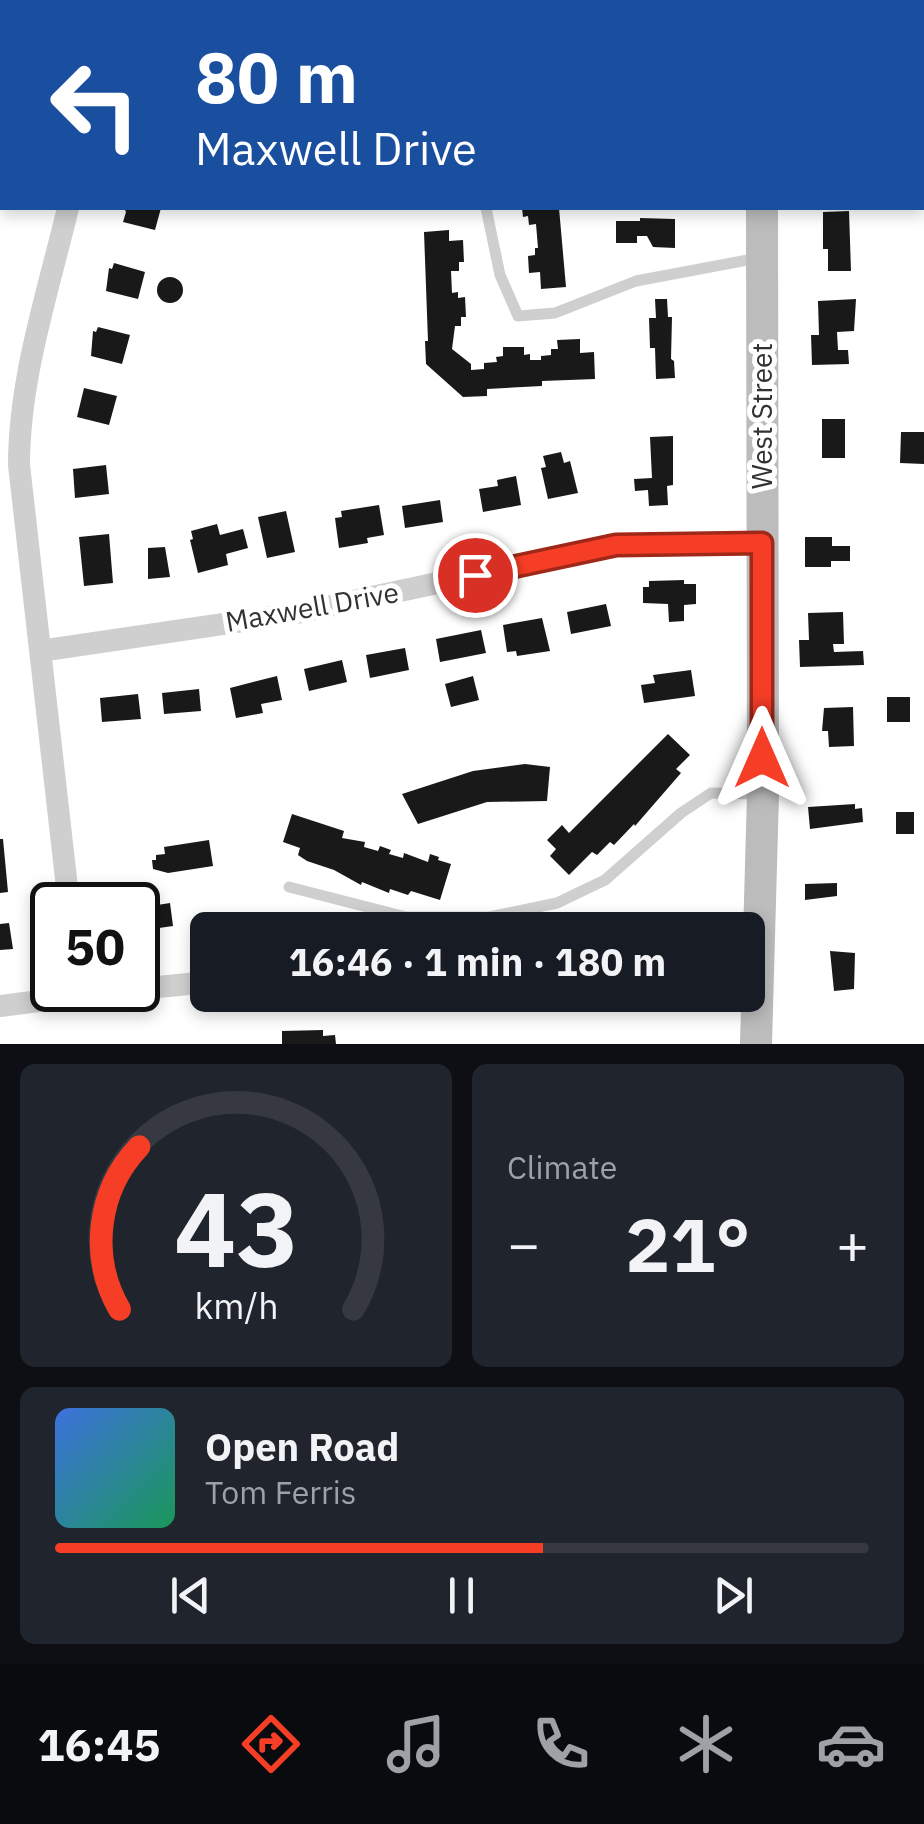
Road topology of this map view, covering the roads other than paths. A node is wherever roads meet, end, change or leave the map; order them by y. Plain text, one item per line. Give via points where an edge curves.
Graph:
1 (68, 210) edge
2 (486, 210) edge
3 (762, 210) edge
4 (762, 258) junction
5 (762, 543) junction
6 (40, 650) junction
7 (762, 794) junction
8 (65, 882) edge
9 (289, 887) dead end
10 (190, 984) edge
11 (160, 986) edge
12 (30, 1001) edge
13 (0, 1006) edge
14 (756, 1044) edge

1 - 6 street via 19,425
2 - 4 lane via 500,275 518,316 555,313 636,281
3 - 4 main road, West Street
4 - 5 main road, West Street
5 - 6 street, Maxwell Drive via 616,545 298,613
5 - 7 main road, West Street
6 - 8 street
7 - 9 lane via 711,794 605,880 540,907 489,917 406,917
7 - 14 main road, West Street
10 - 11 street
12 - 13 street

